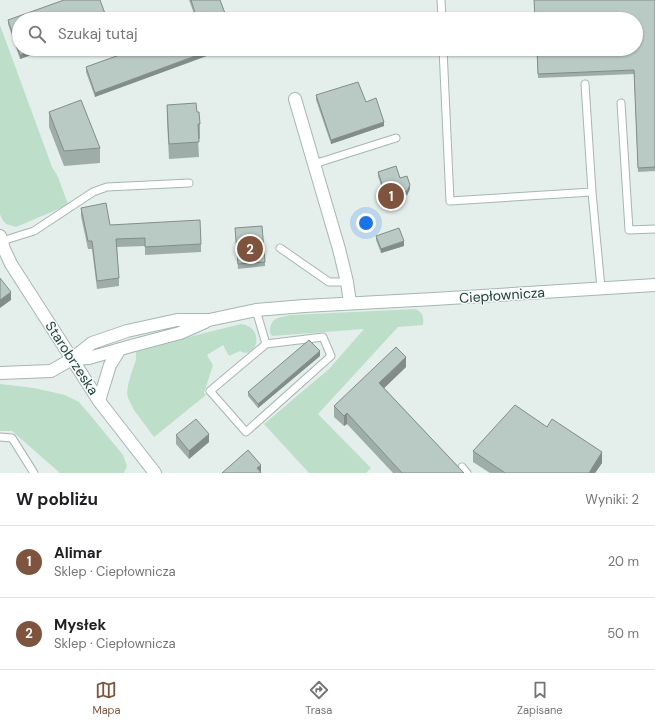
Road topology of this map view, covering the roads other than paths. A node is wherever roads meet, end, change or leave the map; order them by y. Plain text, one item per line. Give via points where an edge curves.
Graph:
1 (441, 0) edge
2 (442, 12) edge
3 (443, 56) edge
4 (585, 84) dead end
5 (296, 99) dead end
6 (621, 103) dead end
7 (396, 138) dead end
8 (314, 164) junction
9 (189, 182) dead end
10 (592, 192) junction
11 (655, 229) edge
12 (1, 238) edge
13 (280, 248) dead end
14 (347, 282) junction
15 (655, 285) edge
16 (601, 288) junction
17 (350, 303) junction
18 (256, 310) junction
19 (209, 320) junction
20 (266, 344) junction
21 (120, 349) junction
22 (72, 359) junction
23 (0, 373) edge
24 (100, 401) junction
25 (0, 437) edge
26 (462, 467) dead end
27 (34, 473) edge
28 (154, 473) edge
29 (467, 473) edge

1 - 2 lane
3 - 10 lane via 450,201
4 - 10 lane
5 - 8 street
6 - 11 lane via 629,230
7 - 8 lane
8 - 14 street
9 - 12 lane via 107,187 93,192 34,231
10 - 16 lane
12 - 22 street, Starobrzeska via 11,264
13 - 14 lane via 329,282
14 - 17 street
15 - 16 street, Ciepłownicza
16 - 17 street, Ciepłownicza
17 - 18 street, Ciepłownicza
18 - 19 street, Ciepłownicza
18 - 20 lane
19 - 21 street, Ciepłownicza via 180,333
19 - 22 street, Ciepłownicza via 177,320 127,331 92,343
20 - 20 lane via 210,391 246,432 331,356 323,337
21 - 22 street, Ciepłownicza via 89,358
21 - 24 street via 110,364
22 - 23 street via 52,371
22 - 24 street, Starobrzeska
24 - 28 street, Starobrzeska
25 - 27 lane via 12,438
26 - 29 lane

